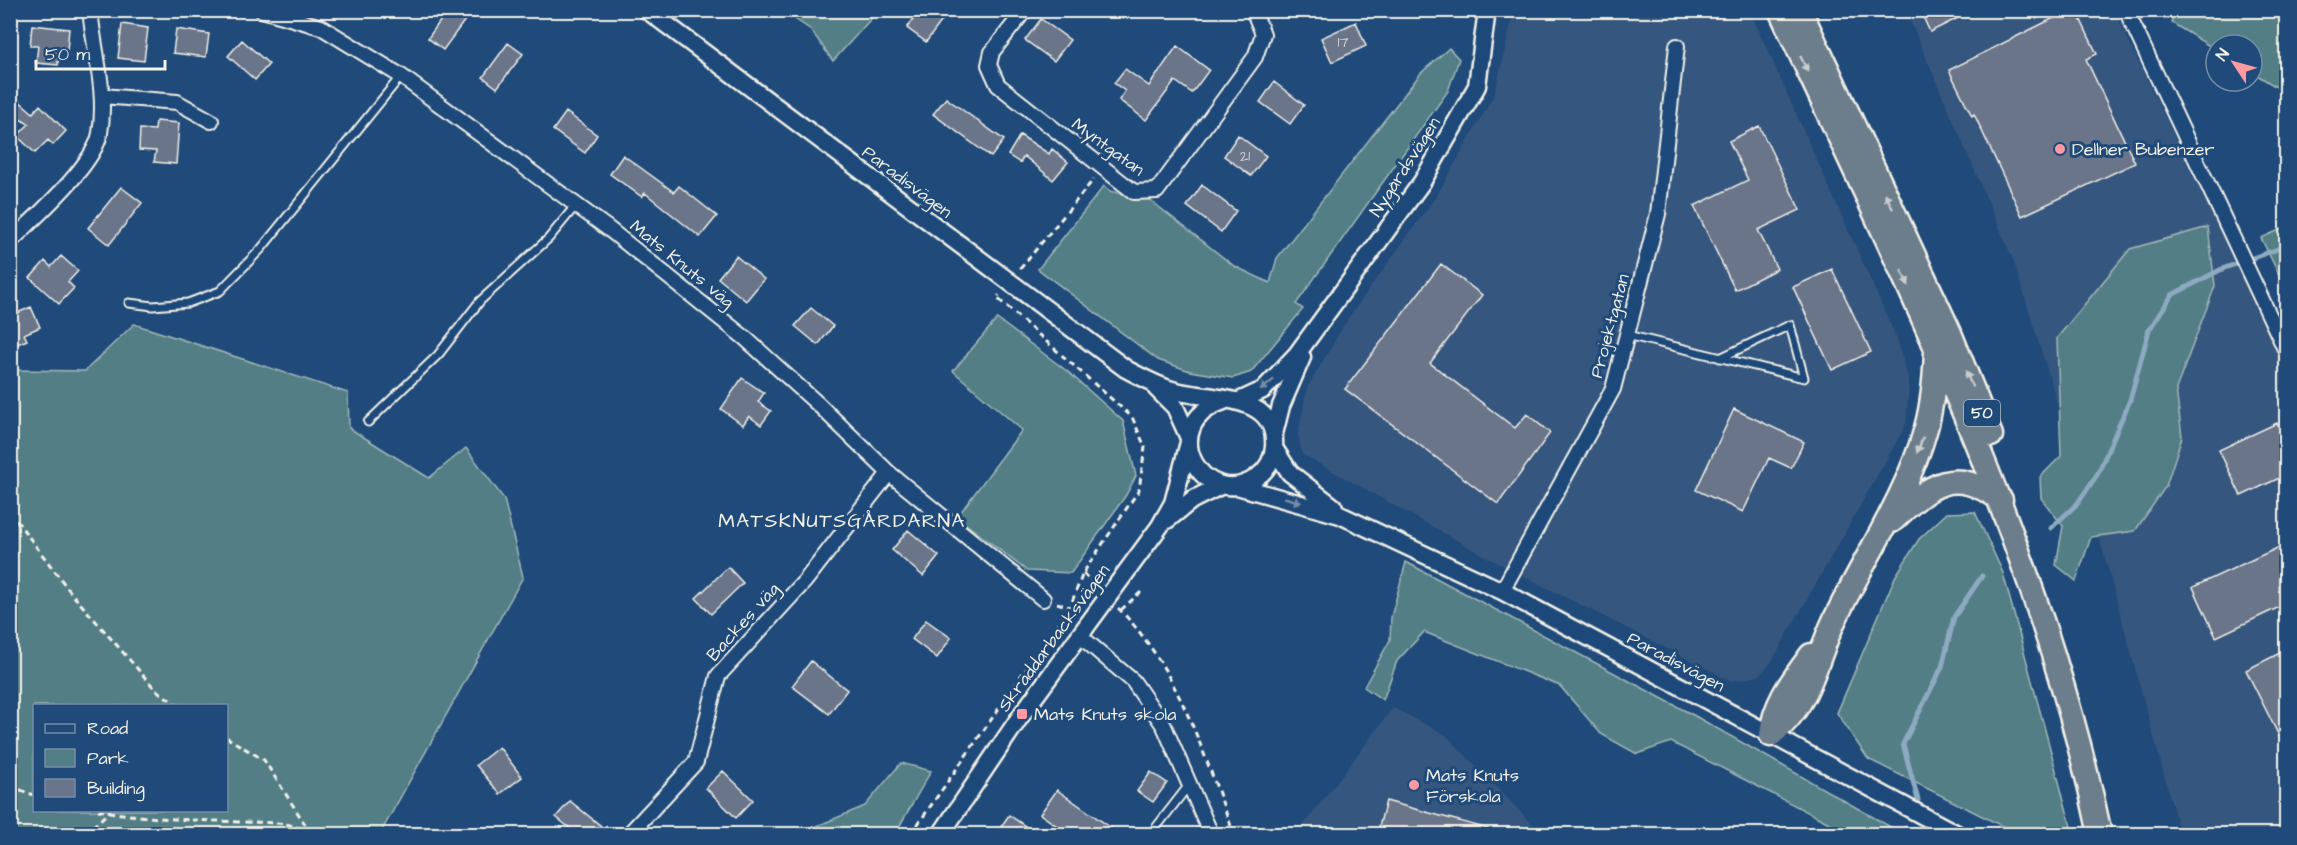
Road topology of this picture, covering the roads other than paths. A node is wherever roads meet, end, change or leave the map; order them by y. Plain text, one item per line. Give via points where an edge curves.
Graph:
1 (90, 10) edge
2 (262, 10) edge
3 (647, 10) edge
4 (1024, 10) edge
5 (1253, 10) edge
6 (1487, 10) edge
7 (1780, 10) edge
8 (1800, 10) edge
9 (2126, 10) edge
10 (1677, 46) dead end
11 (401, 76) junction
12 (102, 96) junction
13 (211, 121) dead end
14 (576, 205) junction
15 (10, 242) edge
16 (129, 303) dead end
17 (1316, 329) junction
18 (1627, 335) junction
19 (1936, 347) junction
20 (2286, 351) edge
21 (1720, 358) junction
22 (1146, 380) junction
23 (1231, 401) junction
24 (368, 422) dead end
25 (1274, 441) junction
26 (1189, 442) junction
27 (889, 473) junction
28 (1229, 486) junction
29 (2001, 500) junction
30 (1160, 526) junction
31 (1884, 528) junction
32 (1374, 530) junction
33 (1502, 591) junction
34 (1043, 599) dead end
35 (1079, 635) junction
36 (1772, 735) junction
37 (1191, 783) junction
38 (629, 834) edge
39 (941, 834) edge
40 (1151, 834) edge
41 (1211, 834) edge
42 (1957, 834) edge
43 (2100, 834) edge
44 (2113, 834) edge

1 - 12 street
2 - 11 street, Mats Knuts väg via 321,27
3 - 22 street, Paradisvägen via 1008,283
4 - 5 street, Myntgatan via 992,52 989,65 998,85 1134,192 1157,190 1255,57 1263,34
6 - 17 street, Nygårdsvägen via 1478,87 1422,182
7 -> 19 highway, 50
44 -> 8 highway, 50 via 2100,776 2014,495 1950,333
9 - 20 street
10 - 18 street, Projektgatan via 1658,214
11 - 14 street, Mats Knuts väg
11 - 16 lane via 261,249 220,291 188,303
12 - 13 street via 177,102
12 - 15 street via 100,135 82,168
14 - 24 lane via 549,238 480,300 438,355
14 - 27 street, Mats Knuts väg via 745,338
17 -> 23 street, Nygårdsvägen via 1263,390
17 - 25 street, Nygårdsvägen via 1290,382
18 - 21 lane
18 - 33 street, Projektgatan via 1613,389
19 - 29 highway, 50
19 -> 31 highway via 1926,429
21 - 21 lane via 1772,370 1804,378 1790,325
22 - 23 street, Paradisvägen via 1172,390
22 - 26 street, Paradisvägen via 1175,407
23 - 25 street via 1261,412
23 - 26 street via 1211,405 1200,414
25 - 28 street via 1270,462 1262,474 1251,482
25 - 32 street, Paradisvägen via 1290,473 1308,489
26 - 28 street via 1191,459 1198,471 1209,480
26 - 30 street, Skräddarbacksvägen via 1173,503
27 - 34 street, Mats Knuts väg
27 - 38 street, Backes väg via 805,581 718,676 696,762
28 - 30 street, Skräddarbacksvägen via 1192,500
28 -> 32 street, Paradisvägen via 1314,506
29 - 31 highway via 1967,481 1948,483 1919,497
29 - 43 highway, 50 via 2089,780
30 - 35 street, Skräddarbacksvägen
31 - 36 highway via 1834,622 1798,709
32 - 33 street, Paradisvägen
33 - 36 street, Paradisvägen
35 - 37 street via 1133,681 1164,726
35 - 39 street, Skräddarbacksvägen
36 - 42 street, Paradisvägen
37 - 40 lane
37 - 41 street

